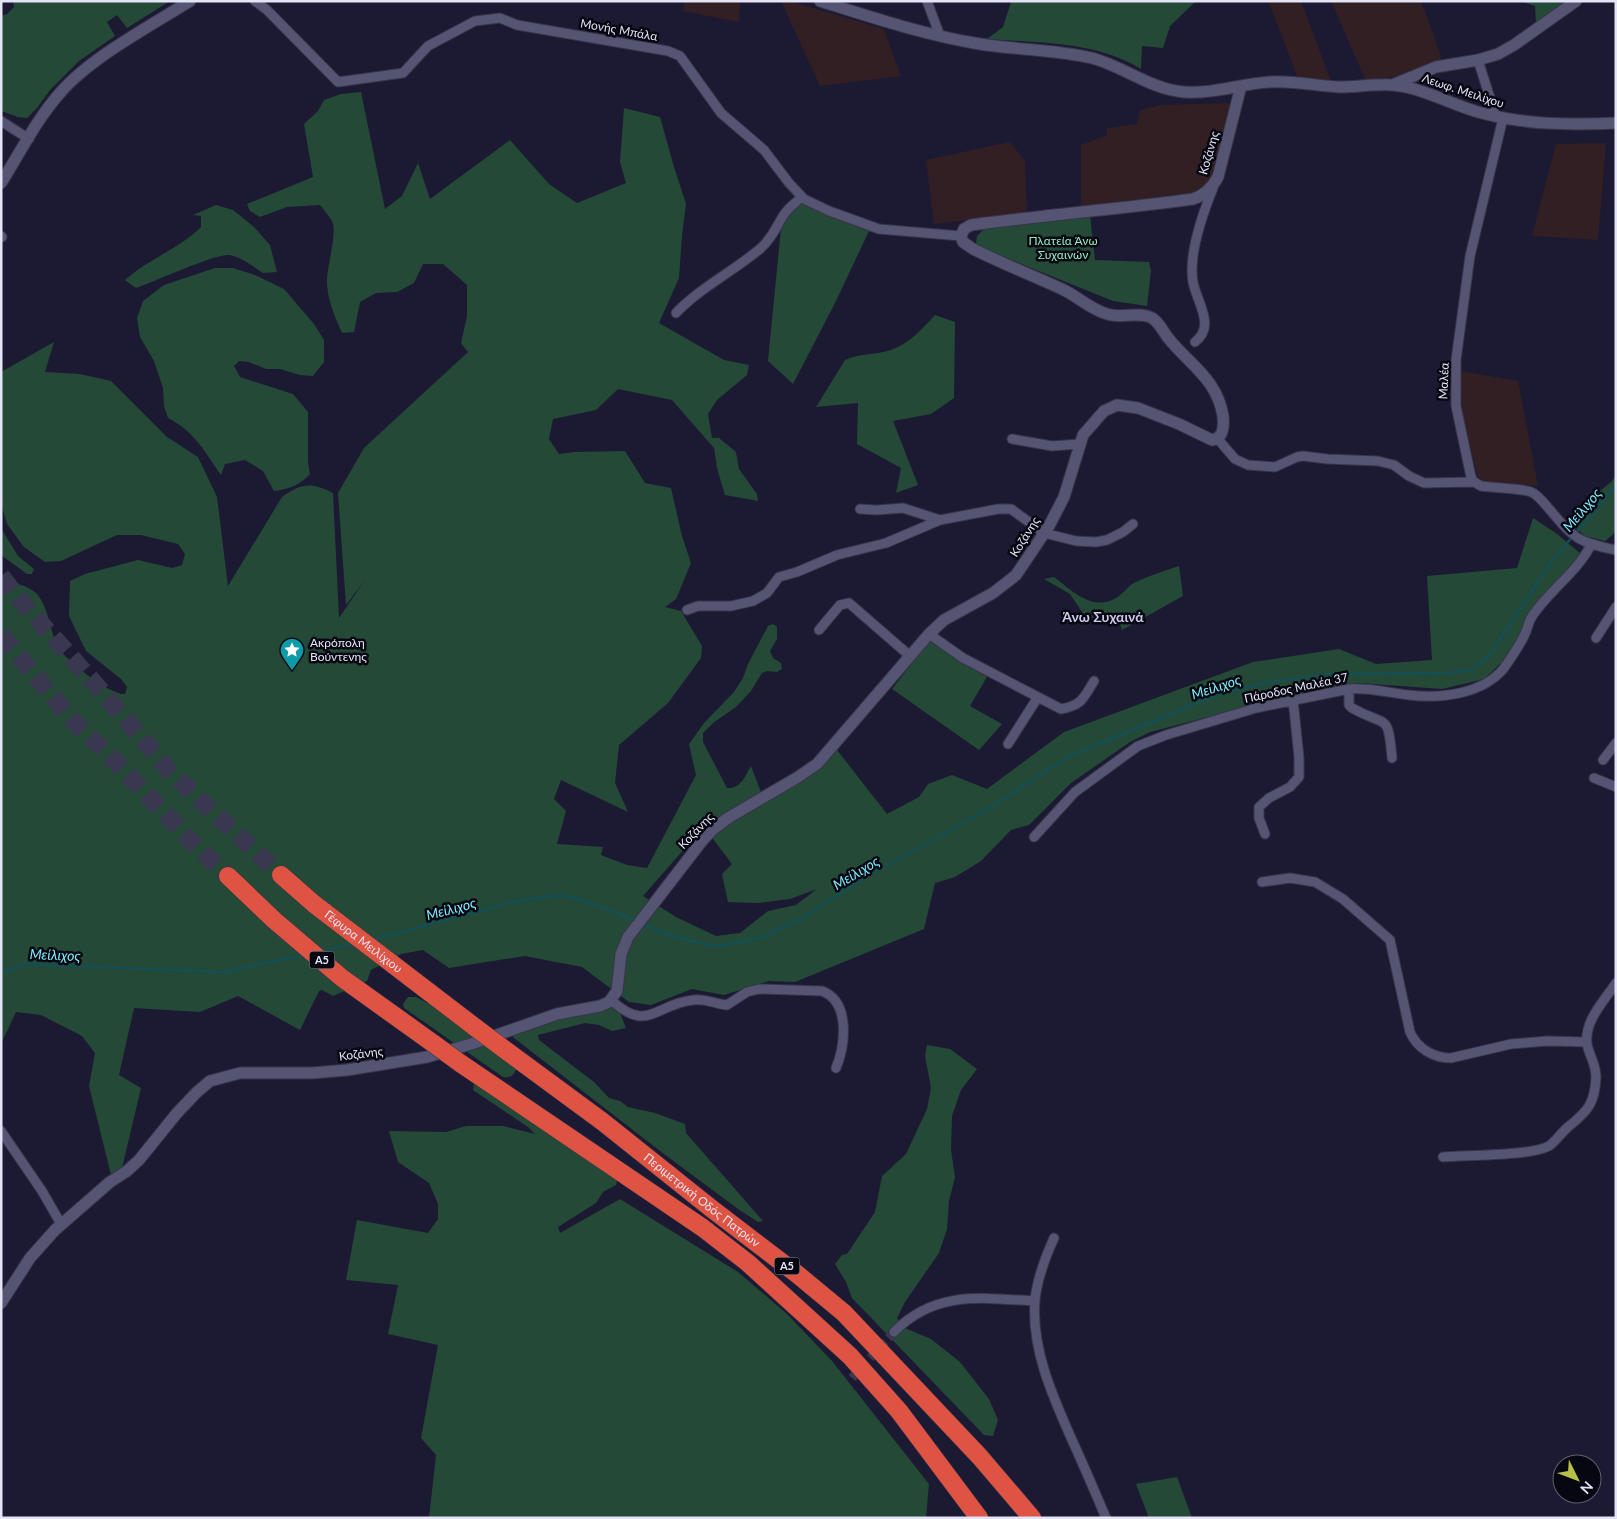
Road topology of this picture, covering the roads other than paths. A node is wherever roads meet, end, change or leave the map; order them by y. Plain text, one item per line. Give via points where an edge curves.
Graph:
1 (190, 1) edge
2 (255, 1) edge
3 (820, 1) edge
4 (927, 1) edge
5 (1576, 1) edge
6 (940, 36) junction
7 (1478, 60) junction
8 (1392, 85) junction
9 (1241, 86) junction
10 (1499, 118) junction
11 (1, 121) edge
12 (1616, 123) edge
13 (29, 139) junction
14 (1, 183) edge
15 (1214, 185) junction
16 (802, 197) junction
17 (961, 236) junction
18 (676, 313) dead end
19 (1195, 342) dead end
20 (1217, 438) junction
21 (1012, 439) dead end
22 (1079, 444) junction
23 (1474, 482) junction
24 (860, 509) dead end
25 (940, 520) junction
26 (1133, 524) dead end
27 (1044, 532) junction
28 (1590, 544) junction
29 (1616, 550) edge
30 (1616, 607) edge
31 (687, 610) dead end
32 (819, 630) dead end
33 (929, 634) junction
34 (1596, 638) dead end
35 (910, 656) junction
36 (1094, 682) dead end
37 (1349, 689) junction
38 (1038, 697) junction
39 (1293, 700) junction
40 (1616, 743) edge
41 (1008, 744) dead end
42 (1392, 758) dead end
43 (1603, 760) dead end
44 (1594, 778) dead end
45 (1616, 788) edge
46 (1264, 834) dead end
47 (1034, 837) dead end
48 (281, 875) tunnel mouth
49 (228, 876) tunnel mouth
50 (1262, 882) dead end
51 (1616, 983) edge
52 (432, 993) joint
53 (611, 1000) junction
54 (1587, 1042) junction
55 (836, 1068) dead end
56 (1, 1131) edge
57 (1443, 1156) dead end
58 (61, 1224) junction
59 (1054, 1238) dead end
60 (1035, 1301) junction
61 (1, 1303) edge
62 (894, 1332) tunnel mouth
63 (979, 1518) edge
64 (1032, 1518) edge
65 (1106, 1518) edge

1 - 13 street via 80,74 51,103
2 - 16 street, Μονής Μπάλα via 338,82 403,73 440,38 475,20 486,18 668,51 680,56 721,114 764,150
3 - 6 street
4 - 6 street
5 - 7 street via 1506,50
6 - 9 street via 976,44 1092,58 1147,83 1173,90 1203,92
7 - 8 street via 1436,67
7 - 10 street
8 - 9 street via 1352,87 1276,82
8 - 10 street, Λεωφ. Μειλίχου
9 - 15 street, Κοζάνης
10 - 12 street, Λεωφ. Μειλίχου via 1552,125
10 - 23 street, Μαλέα via 1470,256 1456,360 1456,406
11 - 13 street
13 - 14 street
15 - 17 street, Κοζάνης via 1193,199 971,225
15 - 19 street via 1197,239 1193,264 1193,280 1205,321 1205,330
16 - 17 street, Μονής Μπάλα via 829,212 879,229
16 - 18 street via 785,213 769,241 695,295
17 - 20 street via 963,242 973,249 1063,290 1106,314 1146,316 1156,320 1212,386 1223,418 1222,432
20 - 22 street, Κοζάνης via 1210,439 1152,413 1120,405 1100,413
20 - 23 street via 1235,459 1248,465 1275,467 1303,456 1382,462 1394,465 1424,483
21 - 22 street via 1052,446
22 - 27 street, Κοζάνης via 1066,493
23 - 28 street via 1481,486 1530,492 1569,532
24 - 25 street via 903,508
25 - 27 street via 998,508 1011,509
25 - 31 street via 894,540 843,553 779,577 766,593 752,601
26 - 27 street via 1115,537 1096,542 1076,541
27 - 33 street, Κοζάνης via 1012,580 949,616
28 - 29 street
28 - 37 street, Πάροδος Μαλέα 37 via 1576,566 1530,618 1524,636 1504,668 1486,683 1456,693 1430,696
30 - 34 street
32 - 35 street via 840,605 849,603
33 - 35 street, Κοζάνης
33 - 38 street via 963,658
35 - 53 street, Κοζάνης via 817,764 728,818 712,830 690,855 625,943 618,986
36 - 38 street via 1074,706 1061,709
37 - 39 street, Πάροδος Μαλέα 37
37 - 42 street via 1352,708 1382,721 1388,727
38 - 41 street
39 - 46 street via 1298,777 1290,787 1259,807 1258,818
39 - 47 street, Πάροδος Μαλέα 37 via 1213,720 1138,746 1074,792
40 - 43 street
44 - 45 street
48 - 52 highway, Γέφυρα Μειλίχιου / Α5
49 - 63 highway, Περιμετρική Οδός Πατρών / Α5, bridge via 342,978 748,1263 850,1356 899,1411
50 - 54 street via 1290,878 1315,882 1343,899 1390,940 1410,1032 1416,1043 1432,1054 1451,1058 1512,1044
51 - 54 street via 1590,1022
52 - 64 highway, Περιμετρική Οδός Πατρών / Α5, bridge via 603,1122 844,1313 980,1457
53 - 55 street via 633,1015 647,1017 689,1000 701,999 727,1005 747,992 759,989 822,991 836,1002 842,1018 843,1039
53 - 58 street, Κοζάνης via 600,1006 557,1014 459,1048 410,1060 347,1070 240,1073 218,1078 197,1092 139,1160
54 - 57 street via 1596,1073 1591,1104 1550,1145 1524,1152
56 - 58 street
58 - 61 street, Κοζάνης via 30,1258
59 - 60 street
60 - 62 street via 980,1298 944,1302 918,1312
60 - 65 street via 1037,1337 1049,1384

